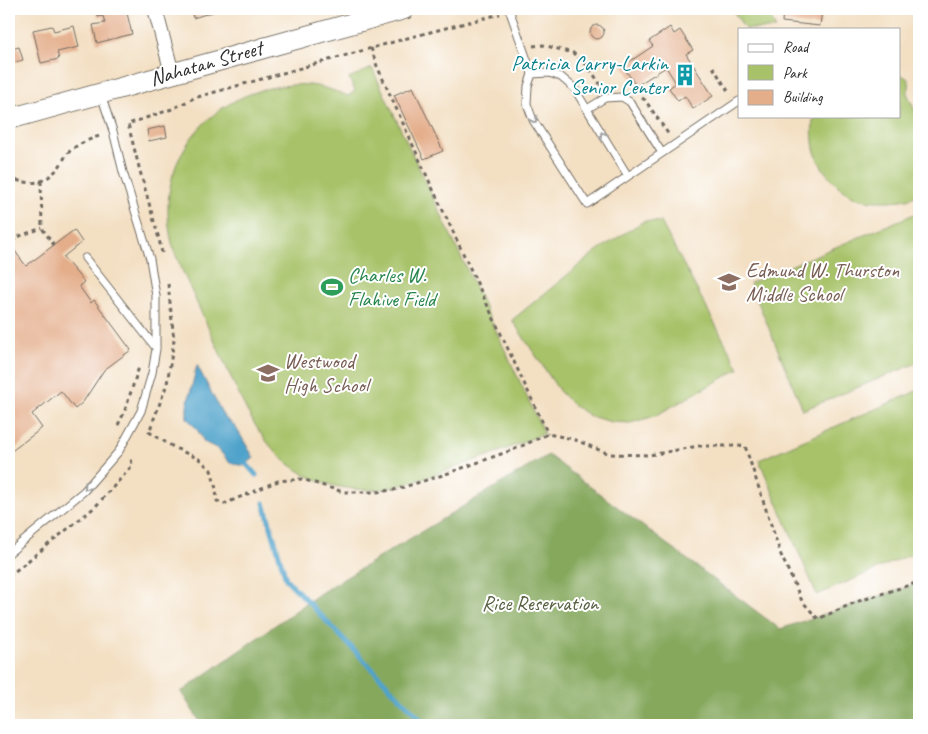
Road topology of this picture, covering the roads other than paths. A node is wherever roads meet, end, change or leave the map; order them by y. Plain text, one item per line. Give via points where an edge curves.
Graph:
1 (155, 9) edge
2 (404, 9) edge
3 (509, 10) edge
4 (172, 73) junction
5 (532, 74) junction
6 (100, 93) junction
7 (738, 102) edge
8 (587, 110) junction
9 (9, 119) edge
10 (662, 153) junction
11 (628, 176) junction
12 (86, 258) dead end
13 (156, 349) junction
14 (9, 554) edge

1 - 4 street
2 - 4 main road, Nahatan Street
3 - 5 lane
4 - 6 main road, Nahatan Street
5 - 8 lane via 549,73 561,77 574,88
5 -> 11 lane via 527,104 533,120 587,204
6 - 9 main road, Nahatan Street
6 - 13 lane via 150,259 156,296
7 - 10 lane
8 - 10 lane via 605,98 622,97 630,102
11 -> 8 lane
10 - 11 lane
12 - 13 lane
13 -> 14 lane via 140,411 119,451 84,491

